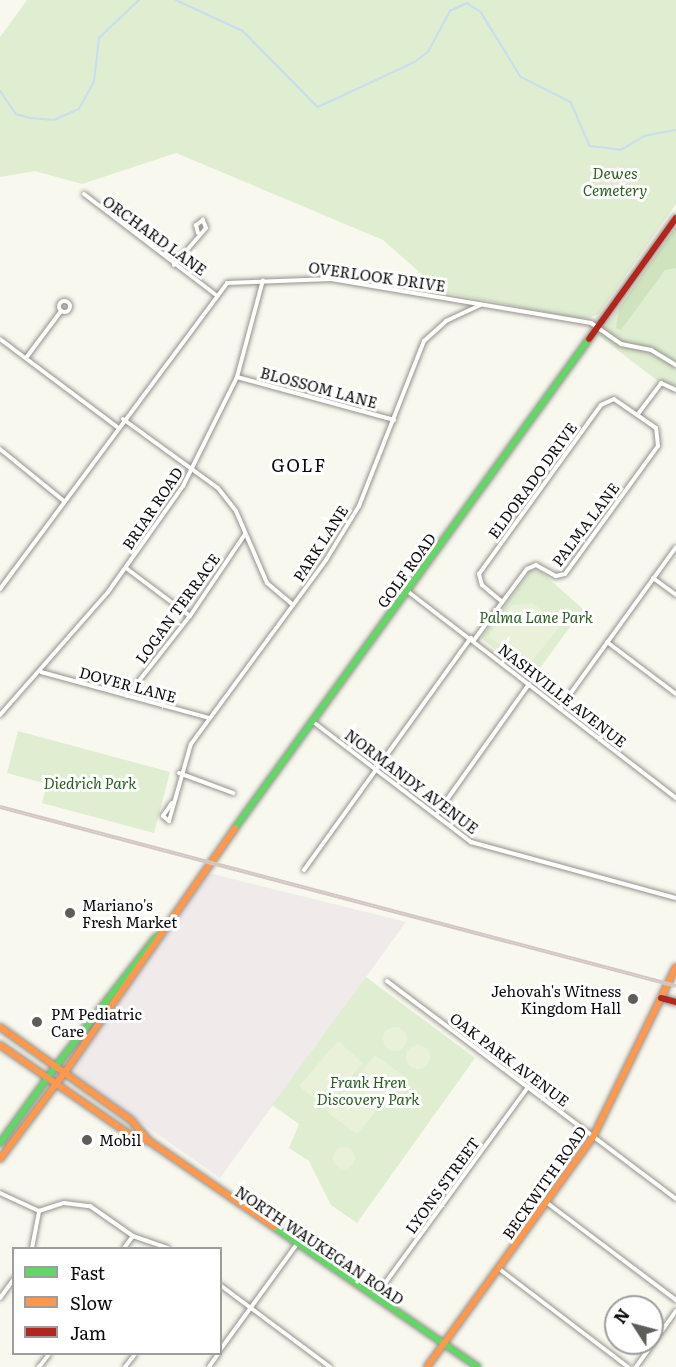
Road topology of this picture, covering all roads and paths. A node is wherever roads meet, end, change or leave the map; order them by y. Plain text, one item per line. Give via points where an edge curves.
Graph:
1 (84, 194) dead end
2 (676, 218) edge
3 (198, 233) dead end
4 (174, 265) junction
5 (263, 280) junction
6 (214, 294) junction
7 (483, 304) junction
8 (61, 311) dead end
9 (597, 327) junction
10 (0, 339) edge
11 (26, 358) junction
12 (676, 365) edge
13 (237, 377) junction
14 (676, 390) edge
15 (638, 414) junction
16 (123, 419) junction
17 (394, 420) junction
18 (117, 427) junction
19 (0, 449) edge
20 (194, 468) junction
21 (64, 501) junction
22 (245, 534) junction
23 (676, 547) edge
24 (126, 568) junction
25 (653, 578) junction
26 (0, 589) edge
27 (406, 590) junction
28 (676, 595) edge
29 (501, 601) junction
30 (293, 605) junction
31 (190, 616) junction
32 (472, 639) junction
33 (607, 642) junction
34 (40, 672) junction
35 (529, 684) junction
36 (676, 694) edge
37 (127, 696) junction
38 (560, 708) junction
39 (0, 715) edge
40 (209, 718) junction
41 (312, 721) junction
42 (375, 769) junction
43 (179, 772) junction
44 (233, 793) dead end
45 (676, 798) edge
46 (172, 803) dead end
47 (436, 814) junction
48 (304, 870) dead end
49 (676, 898) edge
50 (156, 937) junction
51 (676, 967) edge
52 (387, 981) dead end
53 (661, 998) junction
54 (676, 1002) edge
55 (0, 1027) edge
56 (0, 1045) edge
57 (56, 1066) junction
58 (65, 1072) junction
59 (47, 1078) junction
60 (56, 1084) junction
61 (528, 1087) junction
62 (593, 1137) junction
63 (149, 1141) junction
64 (0, 1143) edge
65 (0, 1159) edge
66 (0, 1194) edge
67 (676, 1199) edge
68 (546, 1202) junction
69 (39, 1212) junction
70 (133, 1236) junction
71 (297, 1244) junction
72 (32, 1247) edge
73 (125, 1247) edge
74 (165, 1247) edge
75 (498, 1268) junction
76 (12, 1282) edge
77 (222, 1286) edge
78 (375, 1297) junction
79 (0, 1298) edge
80 (676, 1300) edge
81 (251, 1308) junction
82 (676, 1311) edge
83 (444, 1344) junction
84 (222, 1348) edge
85 (330, 1367) edge
86 (427, 1367) edge
87 (477, 1367) edge
88 (628, 1367) edge
89 (636, 1367) edge

1 - 4 street, ORCHARD LANE
2 - 9 main road, GOLF ROAD
3 - 4 street
4 - 6 street, ORCHARD LANE
5 - 6 street, OVERLOOK DRIVE via 227,283
5 - 7 street, OVERLOOK DRIVE via 331,279
5 - 13 street, BRIAR ROAD
6 - 16 street, OVERLOOK DRIVE
7 - 9 street, OVERLOOK DRIVE
7 - 17 street, PARK LANE via 446,321 424,341
8 - 11 street
9 - 12 street, OVERLOOK DRIVE via 621,345 651,350
9 - 27 main road, GOLF ROAD
10 - 11 street
11 - 18 street
13 - 17 street, BLOSSOM LANE
13 - 20 street, BRIAR ROAD
14 - 15 street via 658,385
15 - 29 street, PALMA LANE via 656,428 660,441 582,551 560,576 531,566
15 - 29 street, ELDORADO DRIVE via 614,399 600,405 479,574 482,585
16 - 18 street, OVERLOOK DRIVE
16 - 20 street
17 - 30 street, PARK LANE via 359,506
18 - 21 street, OVERLOOK DRIVE
19 - 21 street
20 - 22 street via 226,498
20 - 24 street, BRIAR ROAD
21 - 26 street, OVERLOOK DRIVE
22 - 30 street via 267,583
22 - 31 street, LOGAN TERRACE
23 - 25 street
24 - 31 street
24 - 34 street, BRIAR ROAD
25 - 28 street
25 - 33 street
27 - 32 street, NASHVILLE AVENUE
27 - 41 main road, GOLF ROAD
29 - 32 street, PALMA LANE
30 - 40 street, PARK LANE
31 - 37 street, LOGAN TERRACE
32 - 35 street, NASHVILLE AVENUE
32 - 42 street, PALMA LANE
33 - 36 street
33 - 38 street
34 - 37 street, DOVER LANE
34 - 39 street, BRIAR ROAD
35 - 38 street, NASHVILLE AVENUE
35 - 47 street
37 - 40 street, DOVER LANE
38 - 45 street, NASHVILLE AVENUE
40 - 43 street, PARK LANE
41 - 42 street, NORMANDY AVENUE
41 - 50 main road, GOLF ROAD
42 - 47 street, NORMANDY AVENUE
42 - 48 street, PALMA LANE
43 - 44 street
43 - 46 street, PARK LANE
47 - 49 street, NORMANDY AVENUE via 478,845
50 - 57 main road, GOLF ROAD via 137,955
50 - 58 main road, GOLF ROAD
51 - 53 main road, BECKWITH ROAD
52 - 61 street, OAK PARK AVENUE
53 - 54 main road
53 - 62 main road, BECKWITH ROAD
55 - 57 main road, NORTH WAUKEGAN ROAD
56 - 59 main road, NORTH WAUKEGAN ROAD
57 - 58 main road, NORTH WAUKEGAN ROAD
57 - 59 main road, GOLF ROAD
58 - 60 main road, GOLF ROAD
58 - 63 main road, NORTH WAUKEGAN ROAD via 130,1120
59 - 60 main road, NORTH WAUKEGAN ROAD
59 - 64 main road, GOLF ROAD
60 - 63 main road, NORTH WAUKEGAN ROAD via 135,1138
60 - 65 main road, GOLF ROAD
61 - 62 street, OAK PARK AVENUE
61 - 78 street, LYONS STREET
62 - 67 street, OAK PARK AVENUE
62 - 68 main road, BECKWITH ROAD
63 - 71 main road, NORTH WAUKEGAN ROAD
66 - 69 street
68 - 75 main road, BECKWITH ROAD
68 - 80 street
69 - 70 street via 64,1203 90,1206
69 - 72 street
70 - 73 street
70 - 74 street
71 - 78 main road, NORTH WAUKEGAN ROAD
71 - 81 street
75 - 83 main road, BECKWITH ROAD
75 - 88 street
76 - 79 street
77 - 81 street
78 - 83 main road, NORTH WAUKEGAN ROAD
81 - 84 street
81 - 85 street
82 - 89 street
83 - 86 main road, BECKWITH ROAD
83 - 87 main road, NORTH WAUKEGAN ROAD

